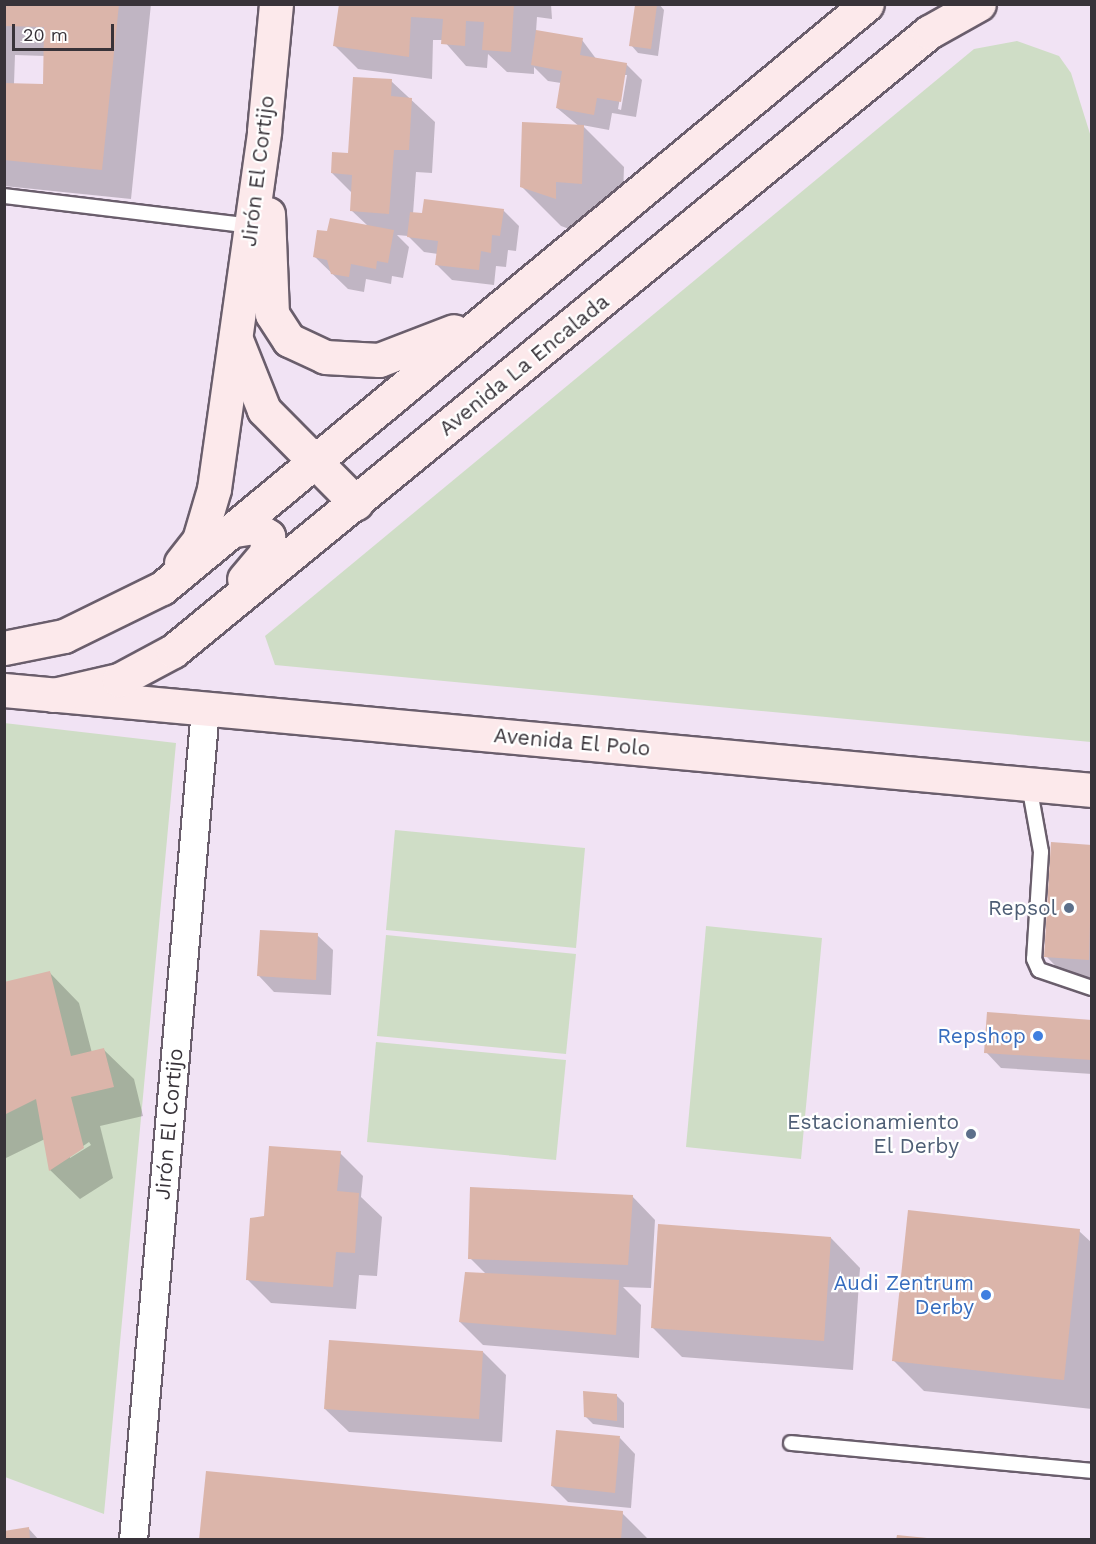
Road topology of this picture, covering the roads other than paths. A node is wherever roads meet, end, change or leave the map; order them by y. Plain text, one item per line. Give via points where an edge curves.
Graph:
1 (276, 4) edge
2 (867, 4) edge
3 (979, 4) edge
4 (264, 131) junction
5 (4, 196) edge
6 (251, 226) junction
7 (494, 312) junction
8 (235, 338) junction
9 (315, 463) junction
10 (356, 503) junction
11 (235, 530) junction
12 (162, 588) junction
13 (190, 637) junction
14 (4, 648) edge
15 (4, 690) edge
16 (53, 695) junction
17 (206, 708) junction
18 (1029, 783) junction
19 (1092, 790) edge
20 (1092, 988) edge
21 (791, 1443) dead end
22 (1092, 1471) edge
23 (133, 1539) edge

1 - 4 main road, Jirón El Cortijo
2 - 7 main road
3 - 10 main road, Avenida La Encalada via 929,32
4 - 6 main road, Jirón El Cortijo
4 - 7 main road via 272,314 289,340 325,357 378,360 421,348
5 - 6 lane
6 - 8 main road, Jirón El Cortijo
7 - 9 main road
8 - 9 main road via 264,410
8 - 12 main road, Jirón El Cortijo via 208,516 199,540
9 - 10 main road
9 - 11 main road
10 - 13 main road, Avenida La Encalada
11 - 12 main road
11 - 13 main road via 261,529 268,536 266,553
12 - 14 main road via 64,636
13 - 16 main road, Avenida La Encalada via 136,673
15 - 16 main road, Avenida El Polo
16 - 17 main road, Avenida El Polo
17 - 18 main road, Avenida El Polo
17 - 23 street, Jirón El Cortijo
18 - 19 main road, Avenida El Polo
18 - 20 lane via 1046,852 1039,970
21 - 22 lane

